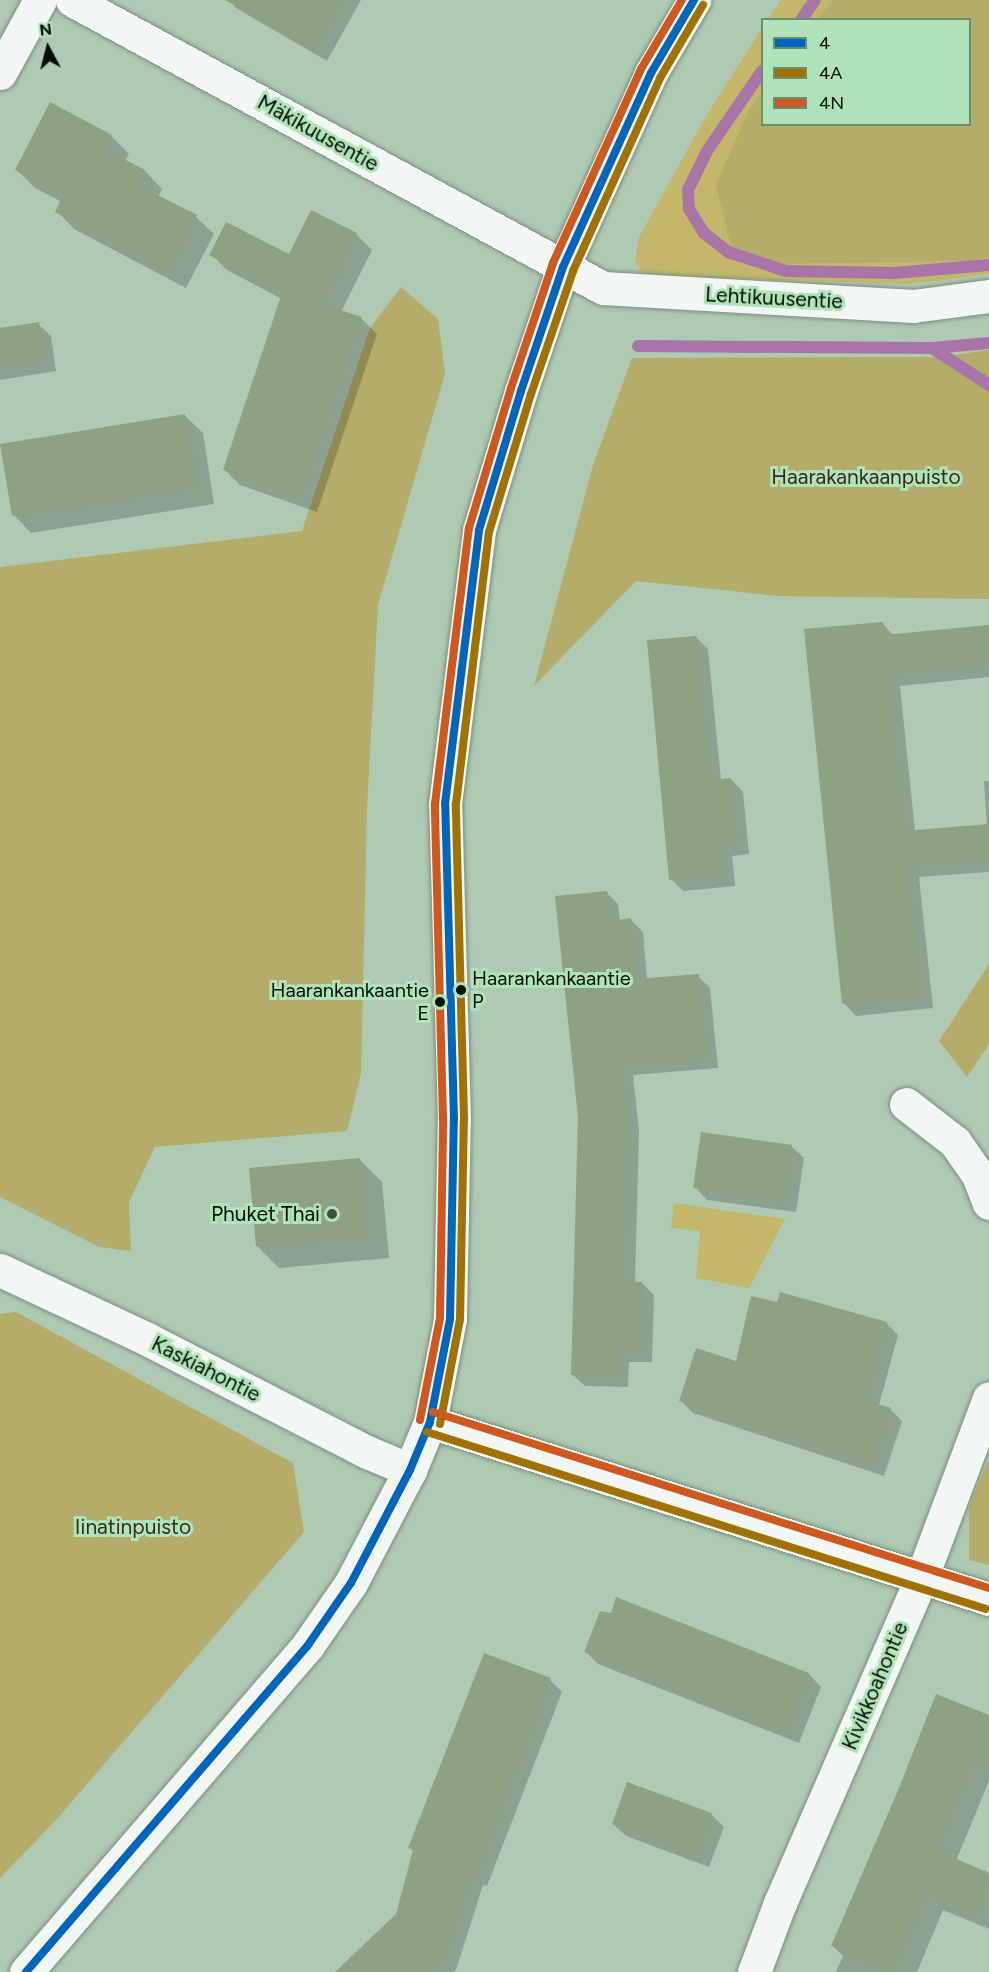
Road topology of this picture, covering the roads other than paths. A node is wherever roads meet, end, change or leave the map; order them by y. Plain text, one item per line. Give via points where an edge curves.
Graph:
1 (40, 0) edge
2 (72, 0) edge
3 (694, 0) edge
4 (0, 73) edge
5 (563, 267) junction
6 (989, 296) edge
7 (906, 1104) dead end
8 (989, 1203) edge
9 (0, 1270) edge
10 (989, 1398) edge
11 (430, 1422) junction
12 (410, 1470) junction
13 (921, 1579) junction
14 (989, 1599) edge
15 (26, 1972) edge
16 (754, 1972) edge

1 - 4 street
2 - 5 street, Mäkikuusentie
3 - 5 street via 651,73
5 - 6 street, Lehtikuusentie via 603,288 913,306
5 - 11 street via 480,530 447,792 454,1119 450,1319
7 - 8 street via 955,1142 978,1175
9 - 12 street, Kaskiahontie
10 - 13 street, Kivikkoahontie
11 - 12 street
11 - 13 street
12 - 15 street via 351,1583 308,1645
13 - 14 street
13 - 16 street, Kivikkoahontie via 780,1903

